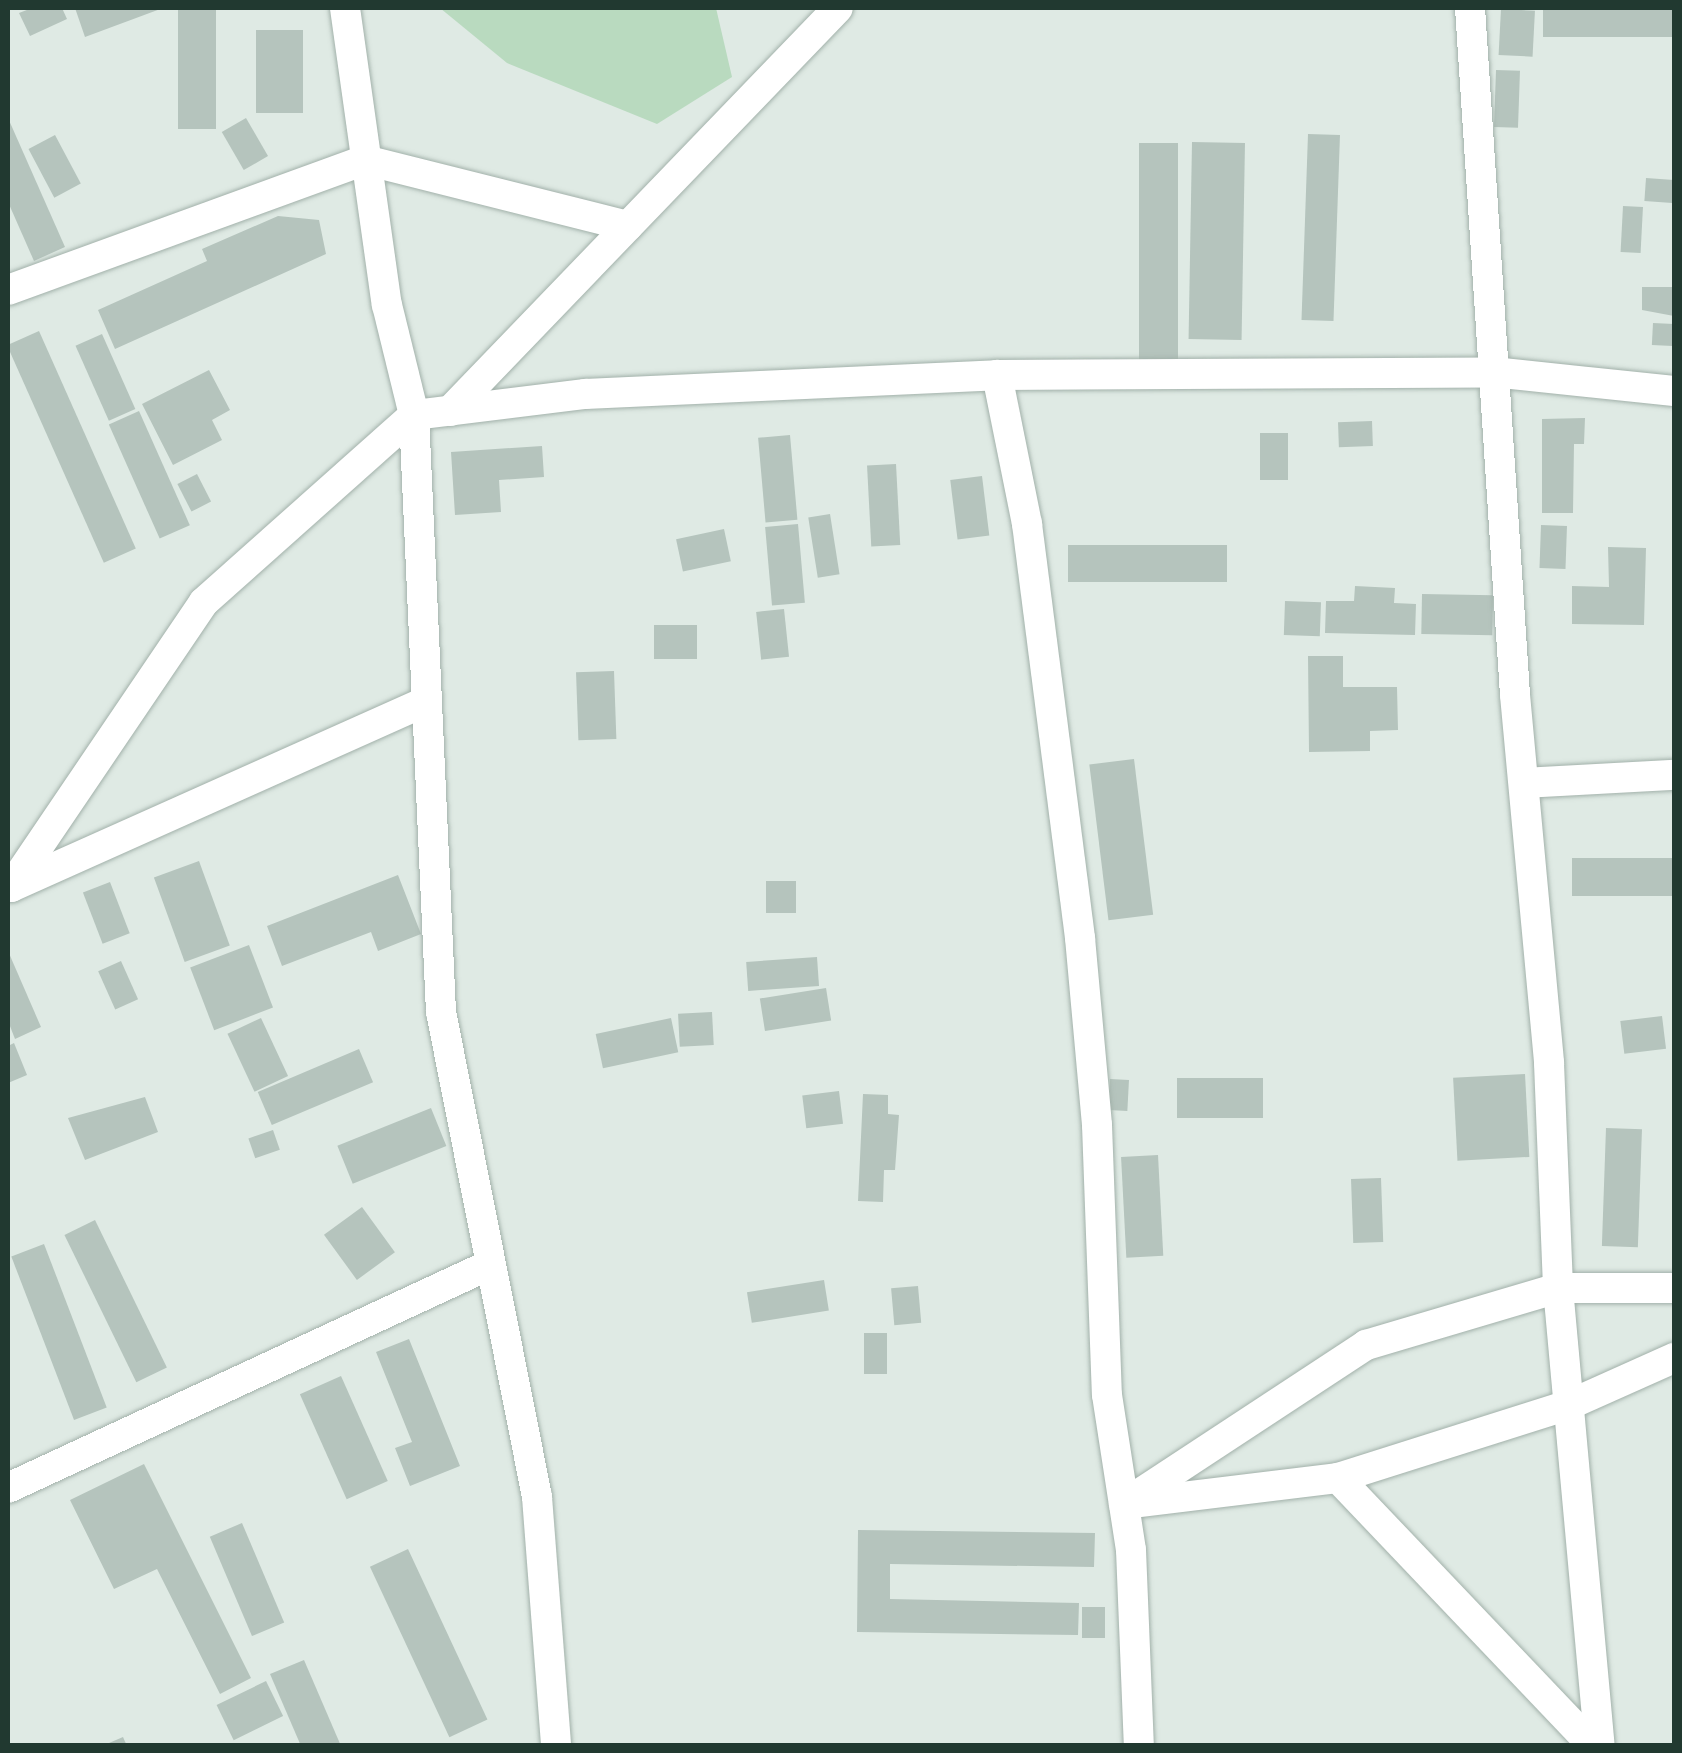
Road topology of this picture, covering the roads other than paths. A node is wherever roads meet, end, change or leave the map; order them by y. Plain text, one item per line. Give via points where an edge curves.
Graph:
1 (345, 8) edge
2 (838, 8) edge
3 (1470, 8) edge
4 (365, 160) junction
5 (628, 226) junction
6 (8, 290) edge
7 (1493, 372) junction
8 (996, 375) junction
9 (1674, 391) edge
10 (450, 411) junction
11 (414, 415) junction
12 (424, 703) junction
13 (1674, 776) edge
14 (1524, 783) junction
15 (9, 888) edge
16 (489, 1265) junction
17 (1558, 1288) junction
18 (1674, 1288) edge
19 (1674, 1358) edge
20 (1570, 1404) junction
21 (1338, 1478) junction
22 (8, 1488) edge
23 (1124, 1504) junction
24 (556, 1746) edge
25 (1139, 1746) edge
26 (1592, 1746) edge
27 (1600, 1746) edge

1 - 4 street
2 - 5 street
3 - 7 street
4 - 5 street
4 - 6 street
4 - 11 street
5 - 10 street
7 - 8 street
7 - 9 street
7 - 14 street
8 - 10 street via 585,394
8 - 23 street via 1027,524 1080,938 1097,1125 1107,1395
10 - 11 street
11 - 12 street
11 - 15 street via 204,602
12 - 15 street
12 - 16 street via 441,1012
13 - 14 street
14 - 17 street via 1549,1063
16 - 22 street
16 - 24 street via 537,1497
17 - 18 street
17 - 20 street
17 - 23 street via 1366,1345
19 - 20 street
20 - 21 street
20 - 27 street
21 - 23 street
21 - 26 street
23 - 25 street

